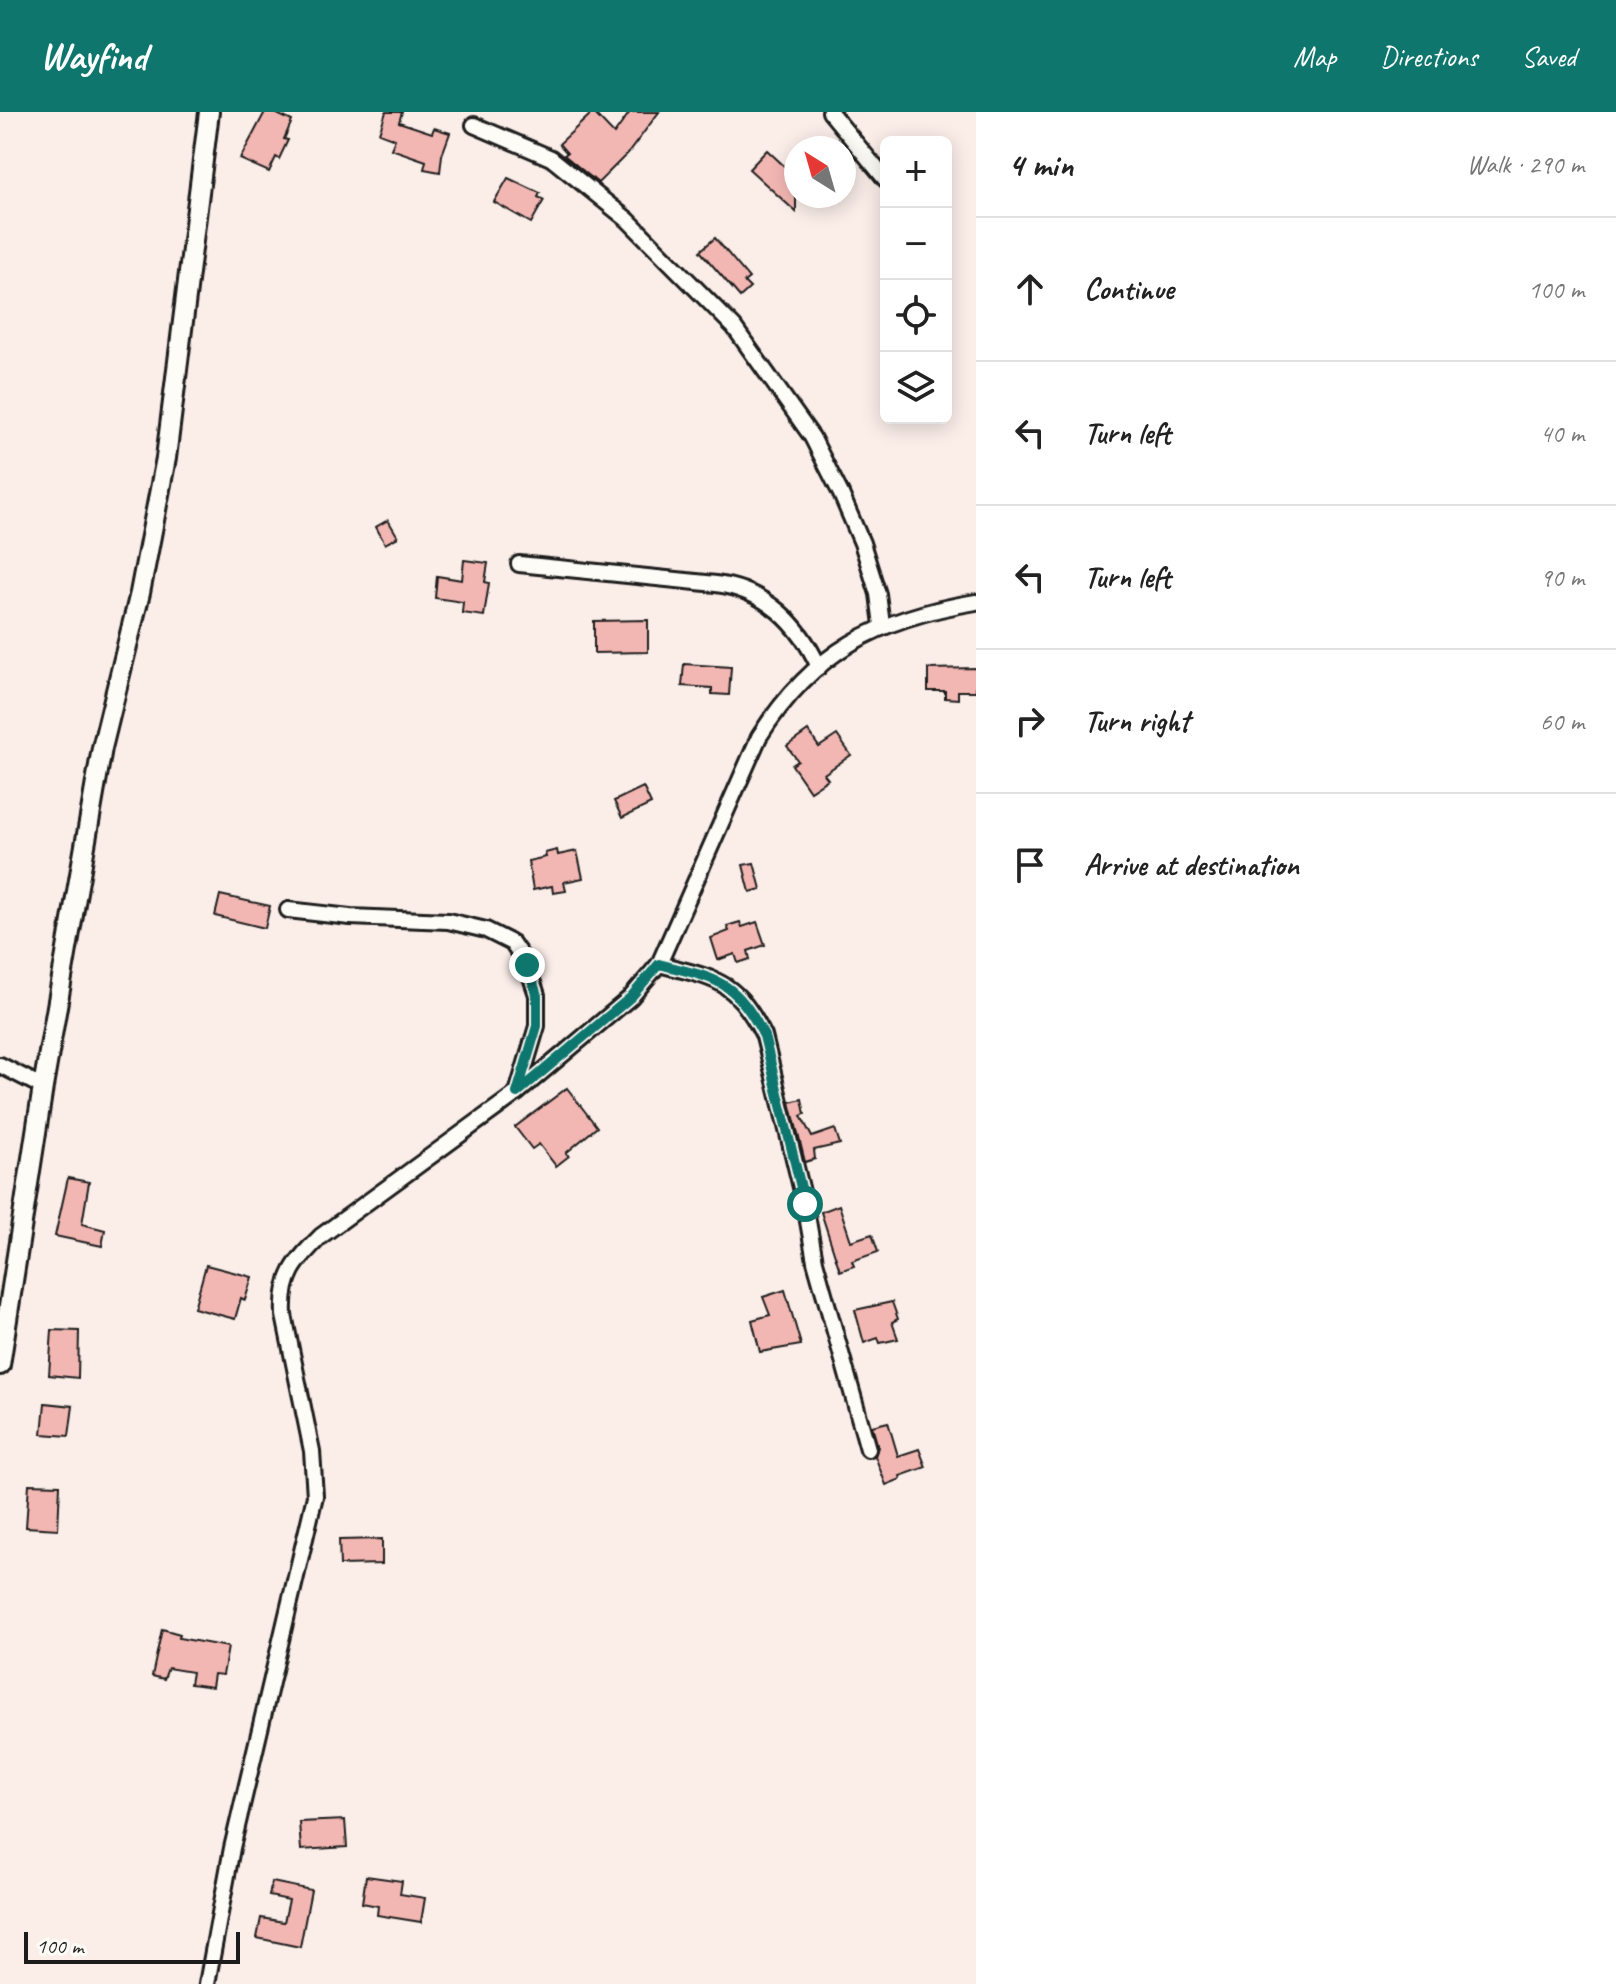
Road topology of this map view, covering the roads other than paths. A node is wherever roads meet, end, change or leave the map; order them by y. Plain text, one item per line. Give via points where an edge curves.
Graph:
1 (209, 112) edge
2 (830, 112) edge
3 (474, 125) dead end
4 (880, 173) edge
5 (519, 564) dead end
6 (976, 602) edge
7 (882, 625) junction
8 (819, 667) junction
9 (288, 910) dead end
10 (659, 964) junction
11 (0, 1065) edge
12 (43, 1087) junction
13 (517, 1093) junction
14 (0, 1365) edge
15 (868, 1449) dead end
16 (207, 1984) edge

1 - 12 street via 166,458 102,748
2 - 4 street
3 - 7 street via 551,158 628,220 734,327 812,437 841,494 878,594
5 - 8 street via 747,591 787,618
6 - 7 street
7 - 8 street
8 - 10 street via 777,708 759,737
9 - 13 street via 448,921 512,943 537,995 537,1026
10 - 13 street via 631,997
10 - 15 street via 736,992 764,1036 815,1261
11 - 12 street
12 - 14 street
13 - 16 street via 321,1236 297,1259 287,1279 284,1315 312,1451 315,1496 232,1848

